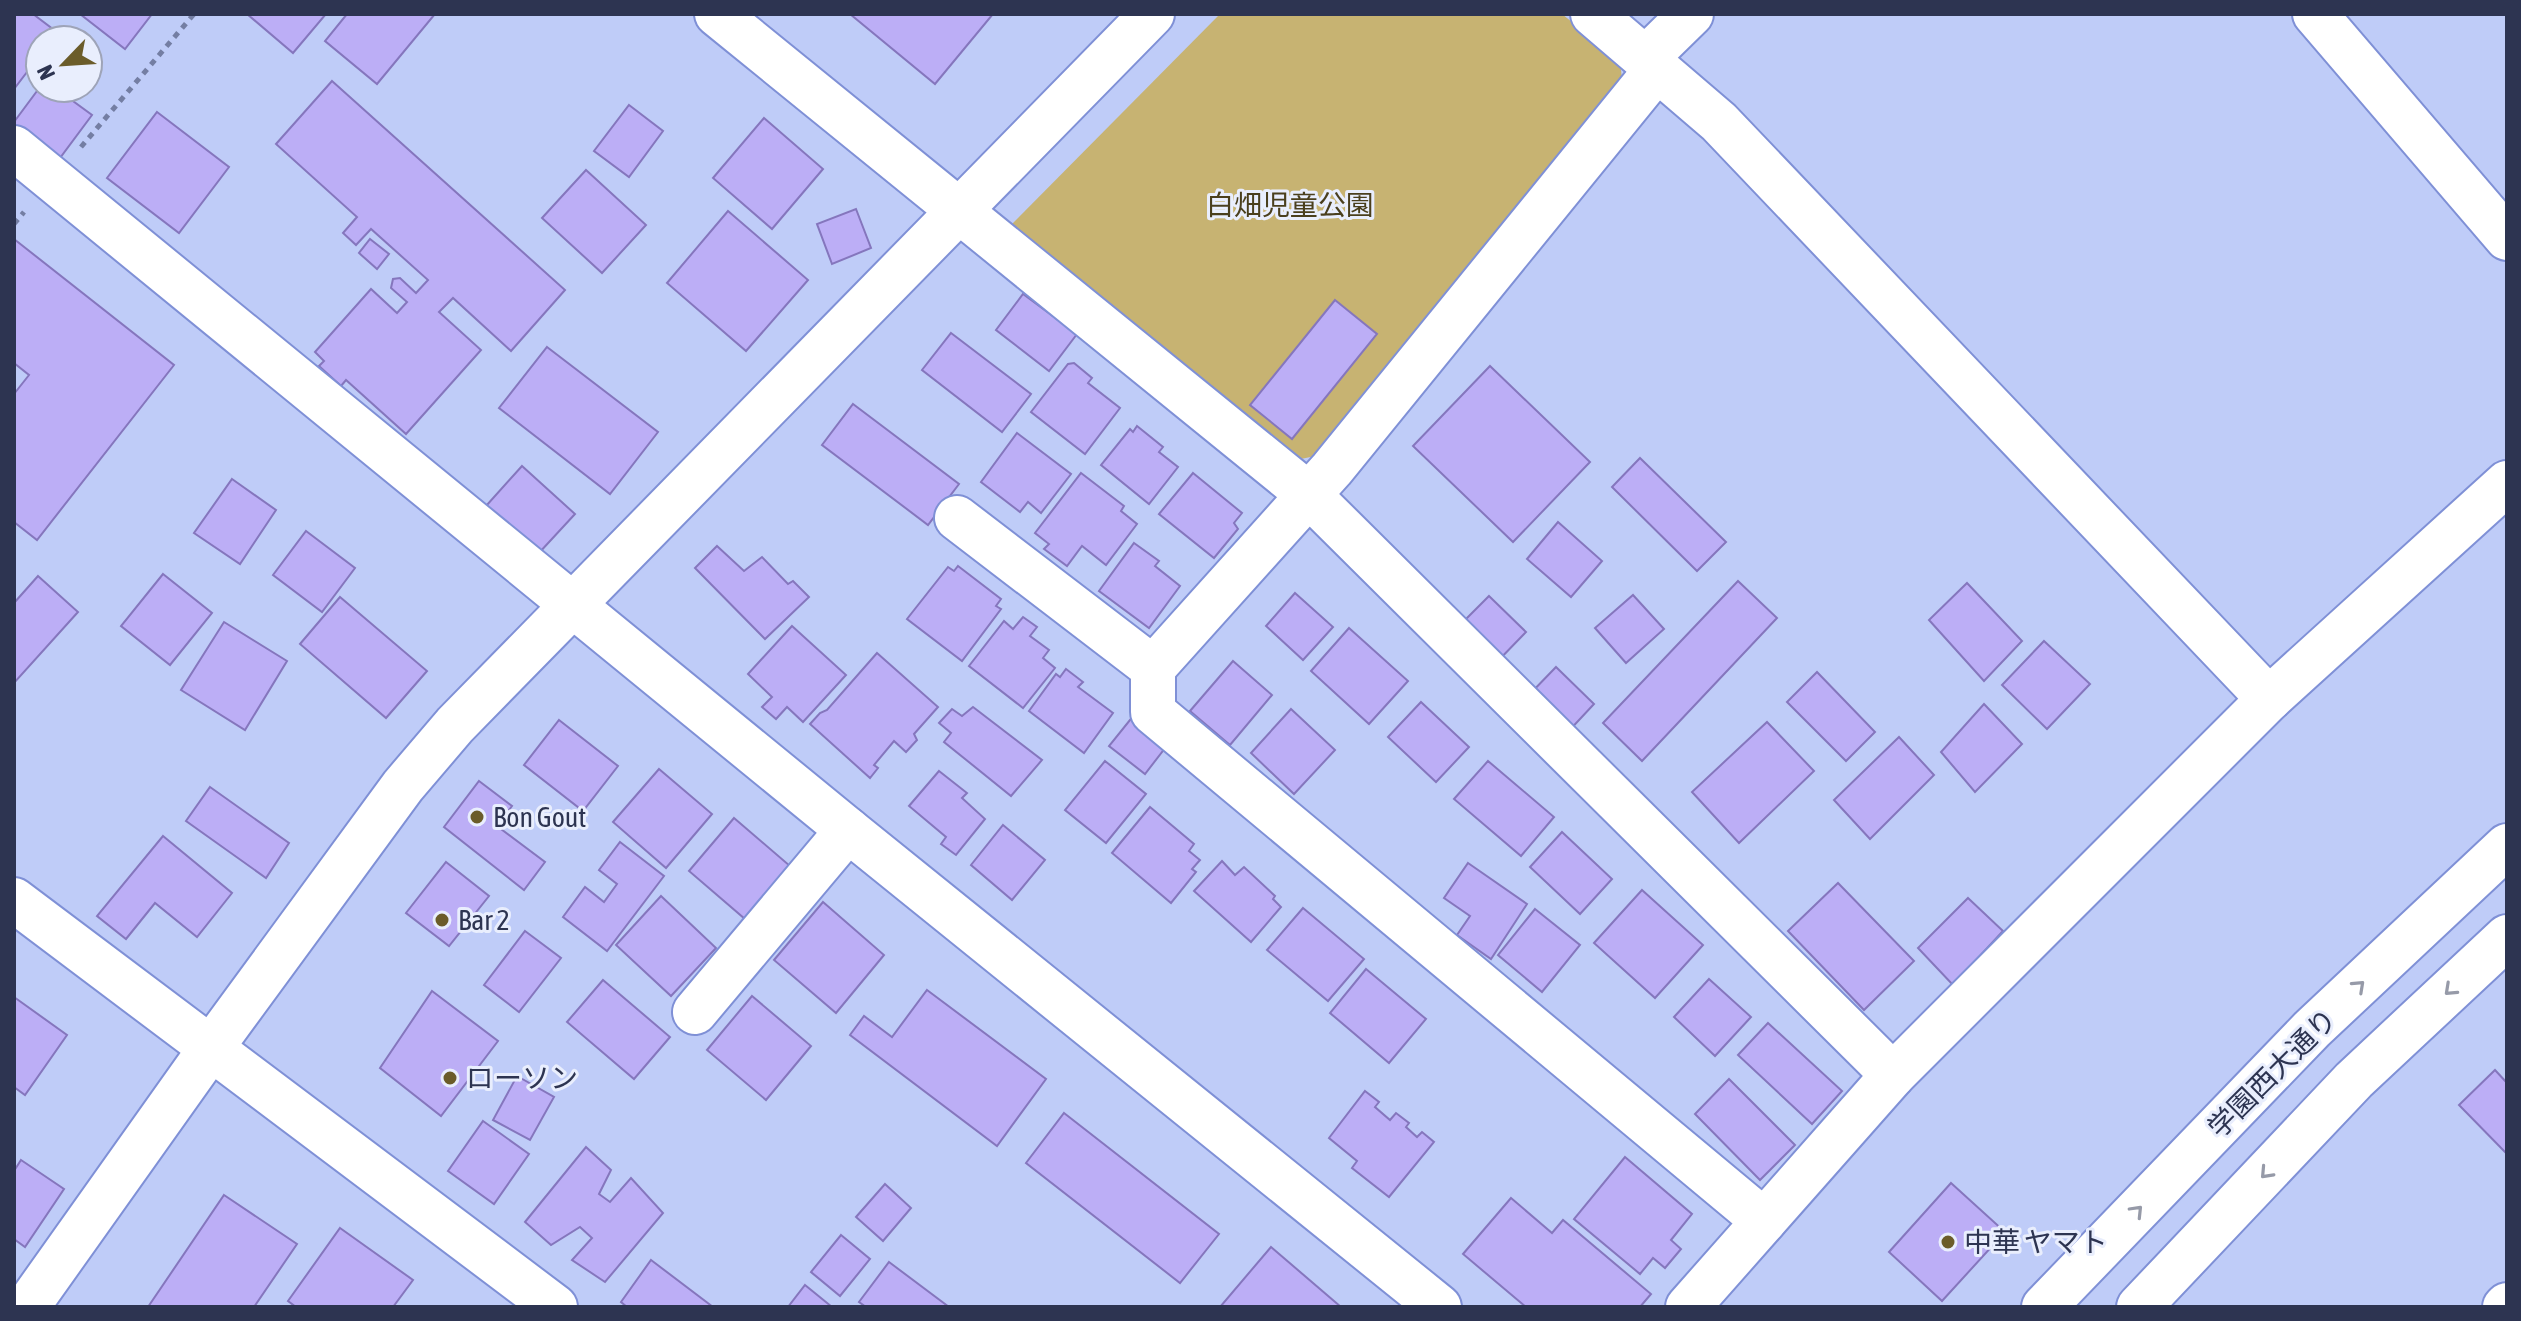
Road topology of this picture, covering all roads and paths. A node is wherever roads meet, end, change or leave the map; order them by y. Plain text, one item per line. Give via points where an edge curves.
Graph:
1 (194, 14) edge
2 (717, 14) edge
3 (1152, 14) edge
4 (1593, 14) edge
5 (1691, 14) edge
6 (2315, 14) edge
7 (1652, 63) junction
8 (14, 148) edge
9 (53, 179) junction
10 (959, 211) junction
11 (14, 224) edge
12 (2507, 238) edge
13 (2507, 483) edge
14 (1308, 494) junction
15 (957, 518) dead end
16 (572, 605) junction
17 (1153, 668) junction
18 (2269, 699) junction
19 (848, 830) junction
20 (2507, 846) edge
21 (14, 900) edge
22 (2507, 937) edge
23 (695, 1012) dead end
24 (211, 1048) junction
25 (1893, 1075) junction
26 (1764, 1221) junction
27 (27, 1307) edge
28 (555, 1307) edge
29 (1439, 1307) edge
30 (1688, 1307) edge
31 (2044, 1307) edge
32 (2139, 1307) edge

1 - 9 path
2 - 10 street
3 - 10 street
4 - 7 street
5 - 7 street
6 - 12 street
7 - 14 street
7 - 18 street via 1719,122
8 - 9 street
9 - 11 path
9 - 16 street
10 - 14 street
10 - 16 street
13 - 18 street
14 - 17 street
14 - 25 street
15 - 17 street
16 - 19 street
16 - 24 street via 403,786
17 - 26 street via 1153,712
18 - 25 street
19 - 23 street
19 - 29 street
31 -> 20 street, 学園西大通り via 2312,1029
21 - 24 street
22 -> 32 street via 2354,1080
24 - 27 street
24 - 28 street
25 - 26 street
26 - 30 street

